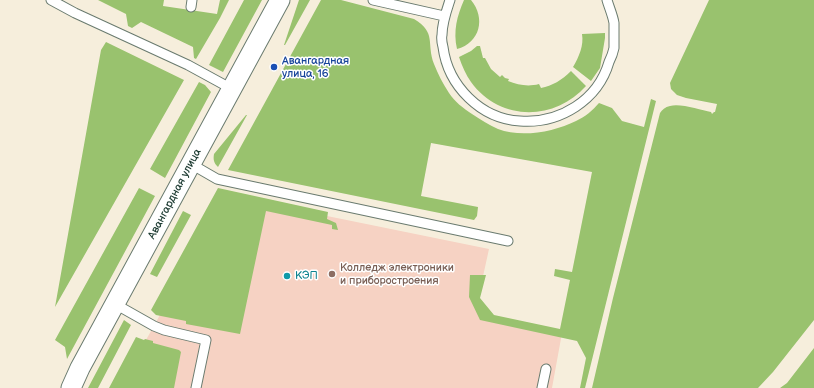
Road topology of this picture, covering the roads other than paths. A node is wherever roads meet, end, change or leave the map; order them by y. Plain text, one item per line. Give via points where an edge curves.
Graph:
1 (51, 0) edge
2 (280, 0) edge
3 (373, 0) edge
4 (450, 0) edge
5 (607, 0) edge
6 (385, 1) edge
7 (444, 16) junction
8 (232, 89) junction
9 (191, 164) junction
10 (508, 241) dead end
11 (115, 304) junction
12 (546, 370) dead end
13 (70, 388) edge
14 (196, 388) edge
15 (542, 388) edge

1 - 8 lane via 188,65
2 - 8 street, Авангардная улица
3 - 6 lane
4 - 7 lane
5 - 7 lane via 614,23 614,49 606,73 595,91 580,105 561,115 541,121 520,122 499,117 480,108 464,94 452,77 444,58
6 - 7 lane
8 - 9 street, Авангардная улица
9 - 10 lane via 217,179
9 - 11 street, Авангардная улица
11 - 13 street, Авангардная улица
11 - 14 lane via 164,330 206,340
12 - 15 lane

